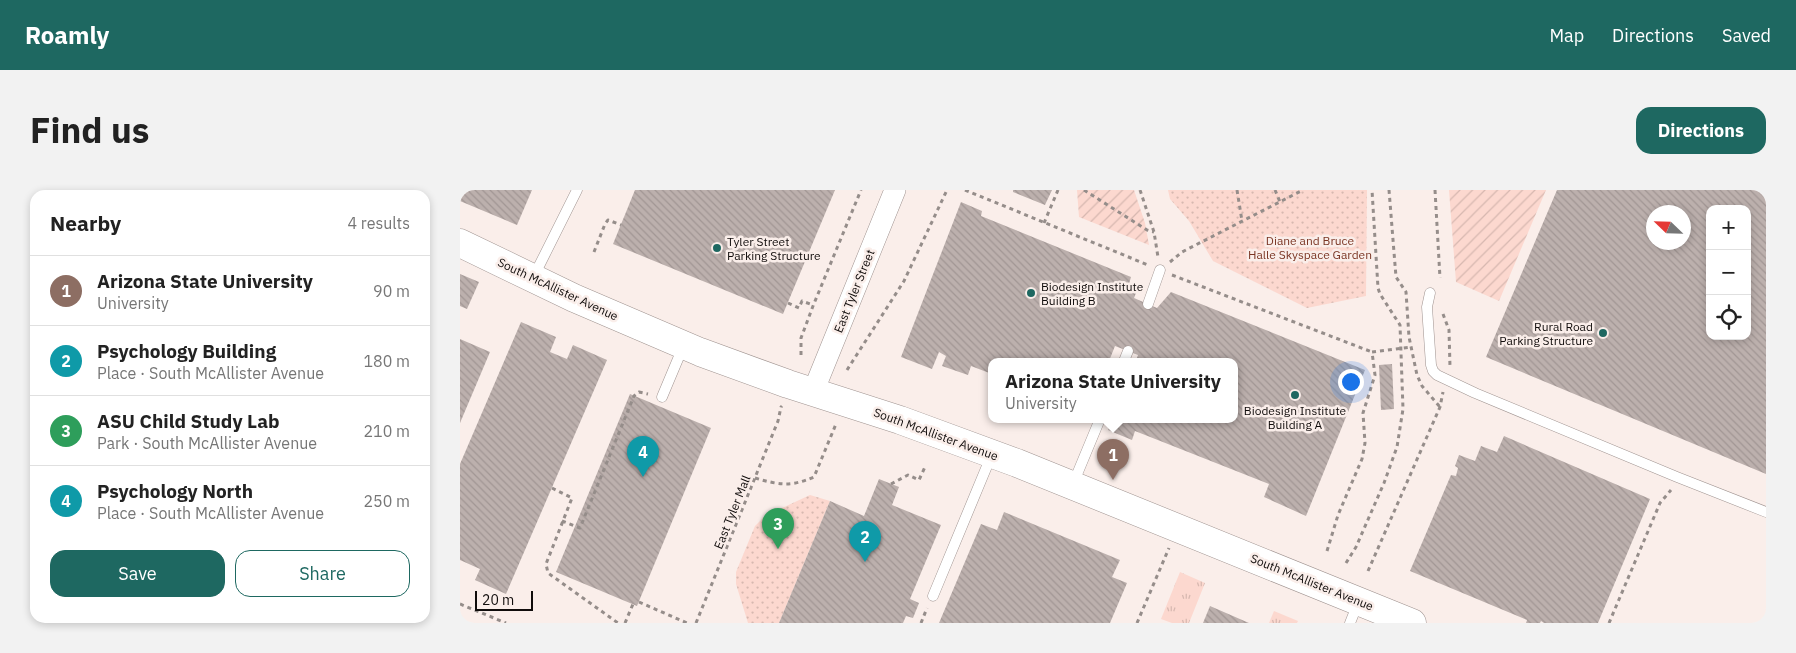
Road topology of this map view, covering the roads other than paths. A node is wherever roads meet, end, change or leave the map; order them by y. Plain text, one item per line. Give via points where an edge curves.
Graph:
1 (577, 190) edge
2 (895, 190) edge
3 (460, 243) edge
4 (1160, 270) road end
5 (533, 278) junction
6 (1430, 293) dead end
7 (1148, 304) dead end
8 (683, 346) junction
9 (1128, 351) dead end
10 (1125, 358) edge
11 (813, 392) junction
12 (662, 397) road end
13 (1098, 423) edge
14 (992, 454) junction
15 (1072, 485) junction
16 (1766, 512) edge
17 (933, 596) dead end
18 (1354, 612) edge
19 (1412, 623) edge

1 - 5 lane
2 - 11 street, East Tyler Street
3 - 5 street, South McAllister Avenue
4 - 7 lane
5 - 8 street, South McAllister Avenue
6 - 16 lane via 1427,307 1431,365 1437,375
8 - 11 street, South McAllister Avenue
8 - 12 lane
9 - 10 lane
11 - 14 street, South McAllister Avenue
13 - 15 lane
14 - 15 street, South McAllister Avenue
14 - 17 lane
15 - 18 street, South McAllister Avenue via 1177,527
18 - 19 street, South McAllister Avenue

